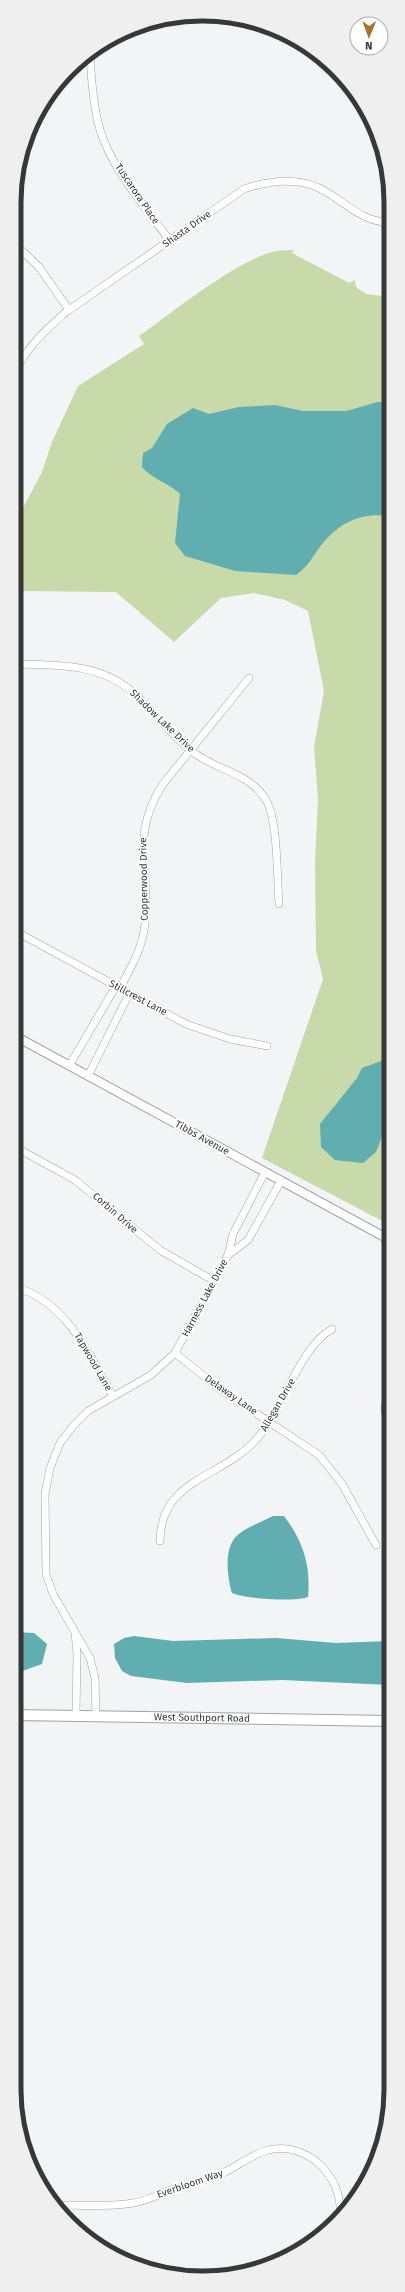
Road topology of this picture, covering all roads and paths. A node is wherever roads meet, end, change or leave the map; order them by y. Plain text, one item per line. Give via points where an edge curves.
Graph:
1 (90, 60) edge
2 (384, 223) edge
3 (170, 241) junction
4 (21, 250) edge
5 (69, 310) junction
6 (21, 363) edge
7 (21, 664) edge
8 (249, 678) dead end
9 (190, 750) junction
10 (279, 904) dead end
11 (21, 934) edge
12 (118, 987) junction
13 (129, 994) junction
14 (21, 1039) edge
15 (267, 1046) dead end
16 (69, 1066) junction
17 (88, 1076) junction
18 (21, 1150) edge
19 (265, 1172) junction
20 (281, 1181) junction
21 (384, 1237) edge
22 (228, 1255) junction
23 (214, 1281) junction
24 (21, 1290) edge
25 (332, 1329) dead end
26 (175, 1353) junction
27 (113, 1396) junction
28 (270, 1422) junction
29 (160, 1541) dead end
30 (376, 1545) dead end
31 (75, 1633) junction
32 (21, 1715) edge
33 (76, 1715) junction
34 (96, 1716) junction
35 (384, 1721) edge
36 (63, 2205) edge
37 (341, 2207) edge

1 - 3 street, Tuscarora Place via 92,88 100,131 120,171
2 - 3 street, Shasta Drive via 362,216 319,188 282,180 262,182 244,189
3 - 5 street, Shasta Drive
4 - 5 street via 38,267
5 - 6 street, Shasta Drive via 40,335
7 - 9 street, Shadow Lake Drive via 76,666 111,678 136,695
8 - 9 street, Copperwood Drive
9 - 10 street, Shadow Lake Drive via 250,782 265,799 273,824
9 - 12 street, Copperwood Drive via 160,788 147,818 142,853 145,929 137,956
11 - 12 street, Stillcrest Lane
12 - 13 street, Stillcrest Lane
12 - 16 street, Copperwood Drive
13 - 15 street, Stillcrest Lane via 200,1030
13 - 17 street
14 - 16 street, Tibbs Avenue
16 - 17 street, Tibbs Avenue
17 - 19 street, Tibbs Avenue
18 - 23 street, Corbin Drive via 75,1180 160,1250
19 - 20 street, Tibbs Avenue
19 - 22 street, Harness Lake Drive via 233,1234
20 - 21 street, Tibbs Avenue
20 - 22 street via 248,1240
22 - 23 street, Harness Lake Drive
23 - 26 street, Harness Lake Drive
24 - 27 street, Tapwood Lane via 40,1299 72,1328
25 - 28 street, Allegan Drive via 312,1346
26 - 27 street, Harness Lake Drive via 154,1372
26 - 28 street, Delaway Lane via 221,1390
27 - 31 street, Harness Lake Drive via 88,1411 69,1430 53,1458 46,1484 46,1574 51,1590
28 - 29 street, Allegan Drive via 240,1455 175,1496 163,1517
28 - 30 street, Delaway Lane via 311,1448 329,1466
31 - 33 street
31 - 34 street, Harness Lake Drive via 88,1653 94,1670
32 - 33 main road, West Southport Road
33 - 34 main road, West Southport Road
34 - 35 main road, West Southport Road
36 - 37 street, Everbloom Way via 133,2204 224,2172 269,2150 289,2150 308,2155 324,2167 332,2179

